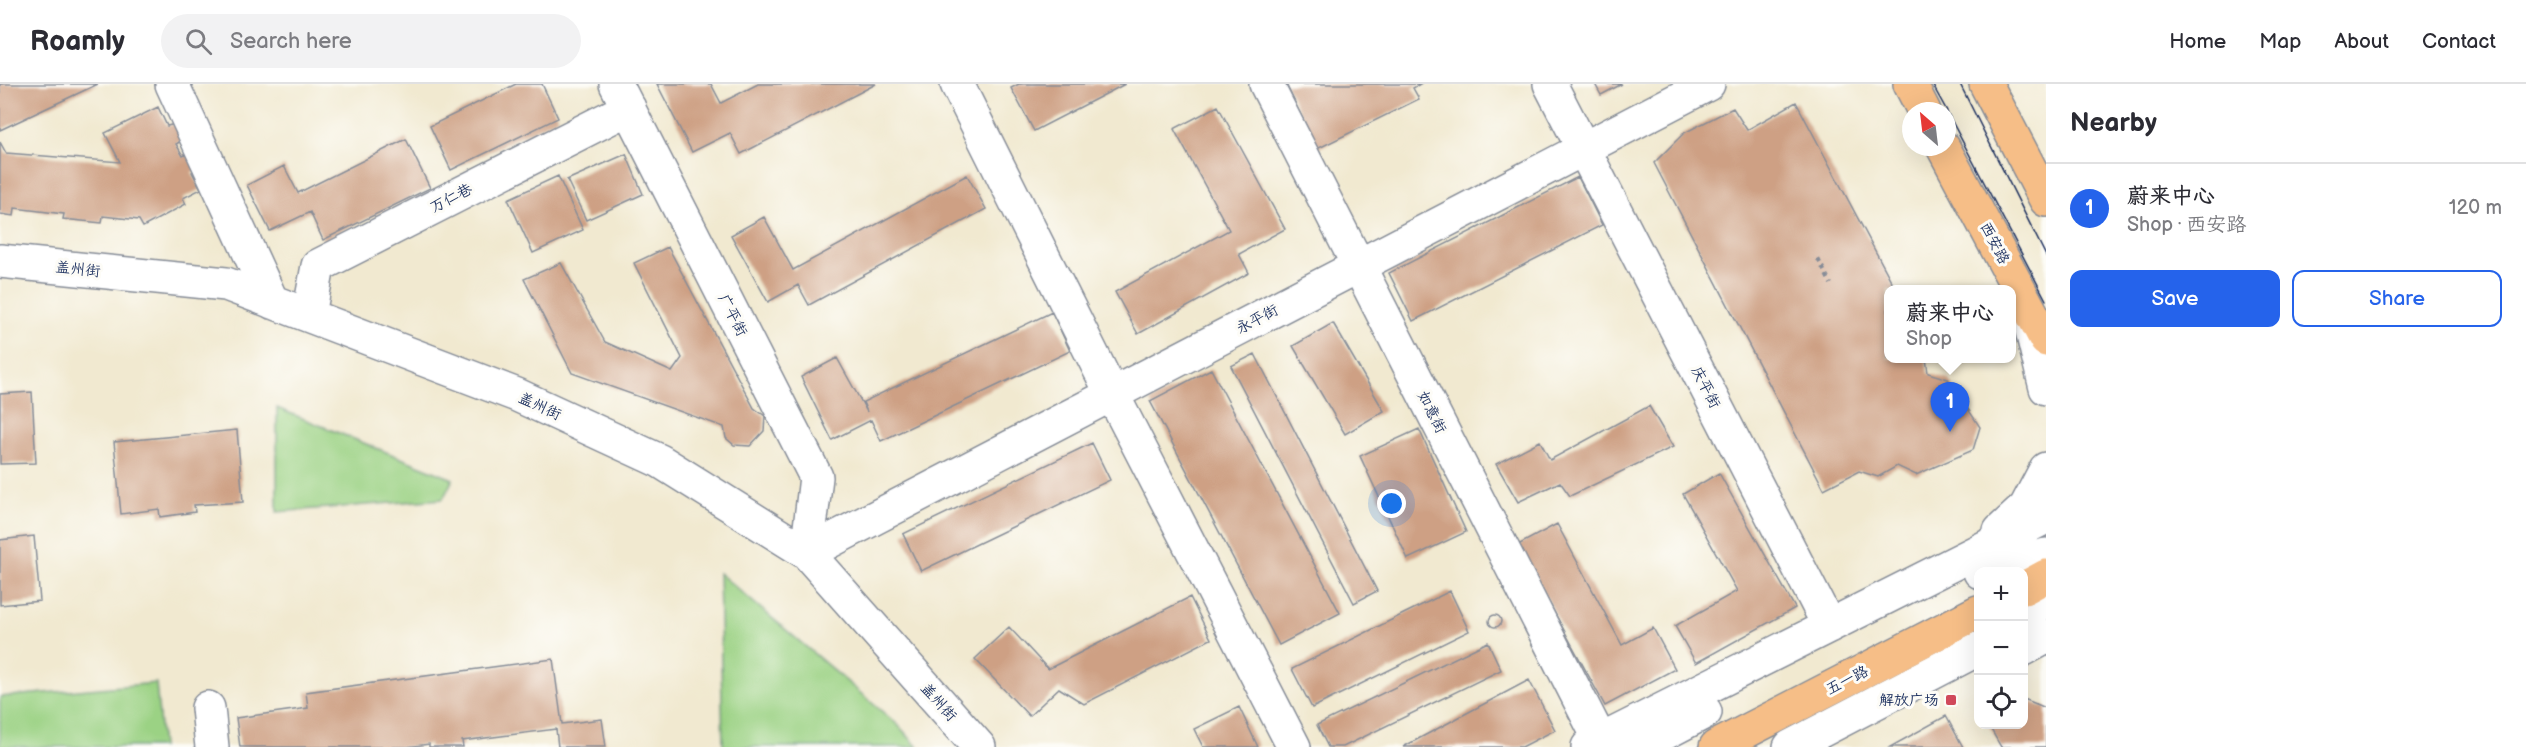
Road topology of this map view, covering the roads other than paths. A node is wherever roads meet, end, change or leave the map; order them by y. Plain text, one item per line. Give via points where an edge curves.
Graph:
1 (172, 84) edge
2 (957, 84) edge
3 (1266, 84) edge
4 (1550, 84) edge
5 (1708, 84) edge
6 (1910, 84) edge
7 (1986, 84) edge
8 (622, 96) edge
9 (1919, 102) edge
10 (1584, 149) junction
11 (1948, 156) edge
12 (2046, 200) edge
13 (0, 261) edge
14 (1358, 266) junction
15 (2023, 295) junction
16 (272, 302) junction
17 (309, 315) junction
18 (2046, 340) edge
19 (2046, 388) edge
20 (1112, 394) junction
21 (2046, 469) edge
22 (2046, 518) edge
23 (807, 553) junction
24 (2046, 555) edge
25 (1978, 565) edge
26 (2046, 576) edge
27 (2028, 586) edge
28 (2046, 599) edge
29 (1974, 614) edge
30 (2028, 615) edge
31 (1829, 626) junction
32 (2046, 637) edge
33 (2046, 645) edge
34 (2028, 648) edge
35 (2028, 650) edge
36 (1974, 651) edge
37 (1974, 674) edge
38 (208, 708) dead end
39 (1594, 743) edge
40 (212, 747) edge
41 (980, 747) edge
42 (1294, 747) edge
43 (1638, 747) edge
44 (1716, 747) edge
45 (1790, 747) edge
46 (1835, 747) edge

1 - 16 street
2 - 20 street
3 - 14 street, 如意街
4 - 10 street, 庆平街
5 - 10 street, 永平街
6 - 9 main road
7 - 12 main road
8 - 17 street, 万仁巷 via 318,266
8 - 23 street, 广平街 via 816,477
10 - 14 street, 永平街
10 - 31 street, 庆平街
11 - 15 main road, 西安路
13 - 16 street, 盖州街 via 226,284
14 - 20 street, 永平街
14 - 39 street, 如意街
15 - 18 main road, 西安路
15 - 19 street
16 - 17 street, 盖州街
17 - 23 street, 盖州街 via 517,395 660,461
20 - 23 street, 永平街
20 - 42 street
21 - 25 street via 2026,507
22 - 25 street
23 - 41 street, 盖州街
24 - 25 street
25 - 31 street
25 - 43 street via 1969,574
26 - 27 main road
28 - 30 street
29 - 44 main road, 五一路
31 - 39 street
32 - 34 street
33 - 35 street
36 - 45 street
37 - 46 street
38 - 40 street

